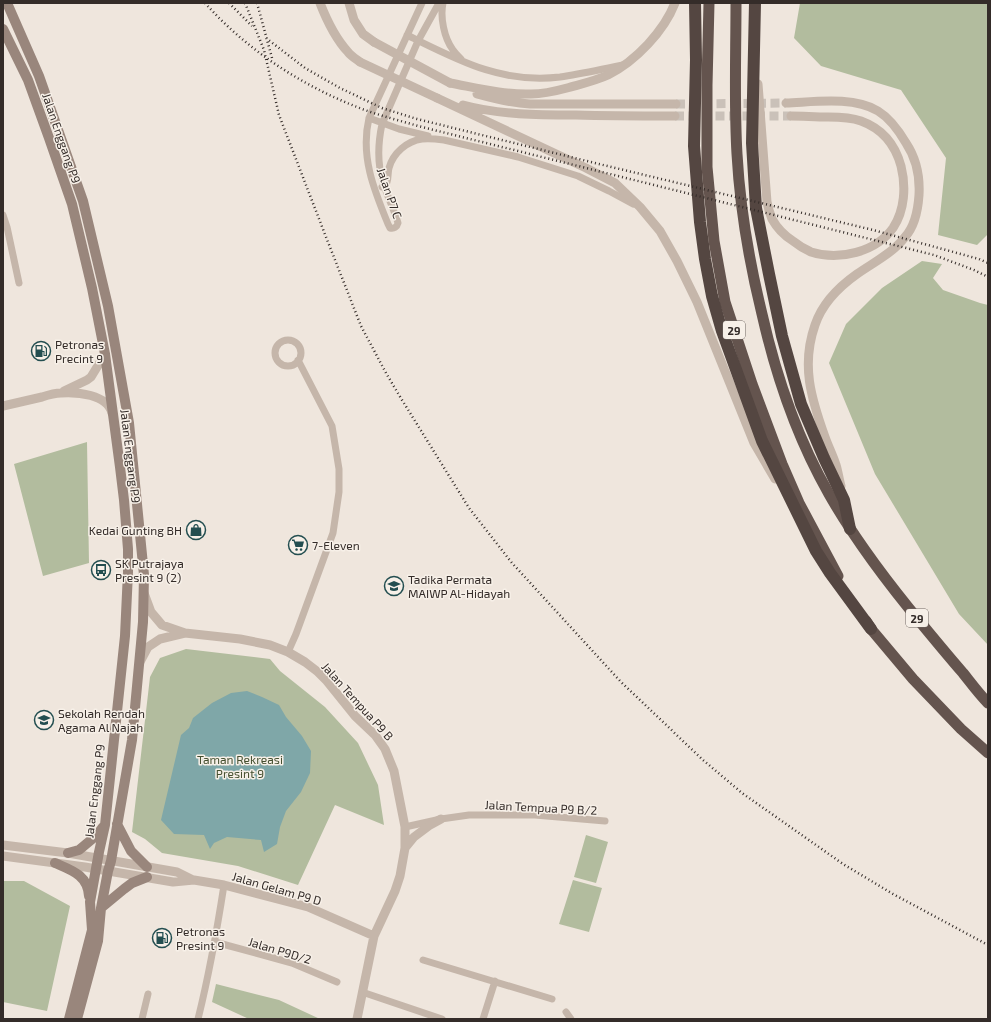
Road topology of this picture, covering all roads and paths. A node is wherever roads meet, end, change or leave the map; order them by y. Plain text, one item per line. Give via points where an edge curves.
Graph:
1 (7, 3) edge
2 (320, 3) edge
3 (328, 3) edge
4 (349, 3) edge
5 (422, 3) edge
6 (439, 3) edge
7 (443, 3) edge
8 (676, 3) edge
9 (695, 3) edge
10 (709, 3) edge
11 (736, 3) edge
12 (755, 3) edge
13 (326, 18) junction
14 (3, 29) edge
15 (407, 36) junction
16 (755, 36) junction
17 (418, 41) junction
18 (626, 64) junction
19 (470, 65) junction
20 (450, 83) junction
21 (438, 98) junction
22 (786, 103) tunnel mouth
23 (676, 104) tunnel mouth
24 (675, 116) tunnel mouth
25 (791, 116) tunnel mouth
26 (369, 118) junction
27 (382, 124) junction
28 (444, 140) junction
29 (384, 187) junction
30 (374, 189) junction
31 (640, 207) junction
32 (3, 216) edge
33 (20, 283) dead end
34 (105, 354) junction
35 (298, 360) dead end
36 (60, 393) junction
37 (3, 406) edge
38 (113, 418) junction
39 (844, 500) junction
40 (850, 530) junction
41 (816, 551) junction
42 (144, 591) junction
43 (871, 629) junction
44 (185, 634) junction
45 (288, 652) junction
46 (139, 664) junction
47 (988, 703) edge
48 (988, 753) edge
49 (442, 819) junction
50 (605, 821) dead end
51 (117, 824) junction
52 (105, 825) junction
53 (404, 827) junction
54 (3, 846) edge
55 (405, 848) junction
56 (68, 853) junction
57 (3, 856) edge
58 (97, 858) junction
59 (55, 863) junction
60 (110, 866) junction
61 (96, 869) junction
62 (147, 872) junction
63 (224, 885) junction
64 (90, 902) junction
65 (101, 908) junction
66 (374, 936) junction
67 (215, 942) junction
68 (423, 960) dead end
69 (337, 982) dead end
70 (494, 982) junction
71 (362, 992) junction
72 (148, 994) dead end
73 (552, 999) dead end
74 (566, 1012) dead end
75 (69, 1019) edge
76 (77, 1019) edge
77 (142, 1019) edge
78 (198, 1019) edge
79 (357, 1019) edge
80 (442, 1019) edge
81 (483, 1019) edge
82 (571, 1019) edge

1 - 42 main road, Jalan Enggang P9 via 39,76 83,201 108,306 129,423
2 - 13 street
3 - 13 street
4 - 20 street, bridge via 354,20 364,34 374,42
5 - 15 street, Jalan P7 C
6 - 17 street, Jalan P7 C
7 - 19 street via 444,30 448,41 461,59
8 - 18 street via 666,22
9 - 41 highway via 694,146 700,222 712,296 722,331 762,440
10 - 43 highway, 29 via 707,167 714,241 725,302 752,384 799,503 837,575
11 - 40 highway, 29 via 737,154 745,233 756,289 782,389 794,420 828,493
12 - 16 highway
13 - 21 street, bridge via 348,53 360,62
14 - 34 main road, Jalan Enggang P9 via 28,80 72,204
15 - 17 street
15 - 26 street, Jalan P7 C
16 - 25 street via 766,202 772,219 780,230 800,247 823,255 857,252 877,243 894,227 904,193 899,158 888,138 869,124 850,118
16 - 39 highway via 752,143 756,208 782,336 801,404
17 - 19 street
17 - 27 street, Jalan P7 C
18 - 19 street via 560,77 538,78 504,75
18 - 20 street via 592,81 532,94 490,91
20 - 23 street via 477,94 515,103
21 - 24 street via 480,110 505,113
21 - 31 street via 615,183
22 - 39 street via 851,102 878,111 890,120 908,146 919,185 918,211 906,236 888,254 857,275 831,298 815,324 811,340 808,359 810,390 836,465
26 - 27 street
26 - 30 street, Jalan P7 C via 366,148
27 - 28 street
27 - 29 street, Jalan P7 C via 379,135 379,158
28 - 29 street via 421,139 405,146 391,162
28 - 31 street via 518,156 578,176
29 - 30 street
29 - 30 street, Jalan P7 C via 398,223 392,228
31 - 41 street via 660,231 677,261 697,302 754,443
32 - 33 street
34 - 36 street via 91,377
34 - 38 main road, Jalan Enggang P9
35 - 45 street via 332,426 339,469 339,492 333,533
36 - 37 street
36 - 38 street via 82,393 104,401 111,408
38 - 52 main road, Jalan Enggang P9 via 124,500 128,572 125,636
39 - 40 highway
40 - 47 highway, 29 via 898,595
41 - 43 highway
42 - 44 street, Jalan Tempua P9 B via 151,612 162,625
42 - 46 main road, Jalan Enggang P9
43 - 48 highway, 29 via 960,729
44 - 45 street, Jalan Tempua P9 B via 240,639 270,645
44 - 46 street, Jalan Tempua P9 B via 160,639 148,647
45 - 53 street, Jalan Tempua P9 B via 318,672 386,749 394,771
46 - 51 main road, Jalan Enggang P9 via 132,740
49 - 50 street, Jalan Tempua P9 B/2 via 528,815
49 - 53 street, Jalan Tempua P9 B/2
49 - 55 street via 414,837
51 - 60 main road, Jalan Enggang P9
51 - 62 main road via 131,851
52 - 56 main road via 79,850
52 - 58 main road, Jalan Enggang P9
53 - 55 street, Jalan Tempua P9 B
54 - 56 street, Jalan Gelam P9 D
55 - 66 street, Jalan Tempua P9 B via 395,891
56 - 58 street, Jalan Gelam P9 D
57 - 59 street
58 - 60 street, Jalan Gelam P9 D
58 - 61 main road, Jalan Enggang P9
59 - 61 street
59 - 64 main road via 78,873 86,884
60 - 61 street
60 - 62 street, Jalan Gelam P9 D
60 - 65 main road, Jalan Enggang P9
61 - 64 main road, Jalan Enggang P9
62 - 63 street, Jalan Gelam P9 D via 177,872 194,880
62 - 65 main road
63 - 66 street, Jalan Gelam P9 D via 308,907
63 - 67 street
64 - 75 main road, Jalan Enggang P9 via 92,930
65 - 76 main road, Jalan Enggang P9 via 98,940
66 - 71 street, Jalan Tempua P9 B
67 - 69 street, Jalan P9D/2 via 292,963
67 - 78 street
68 - 70 street
70 - 73 street
70 - 81 street
71 - 79 street, Jalan Tempua P9 B
71 - 80 street
72 - 77 street
74 - 82 street

